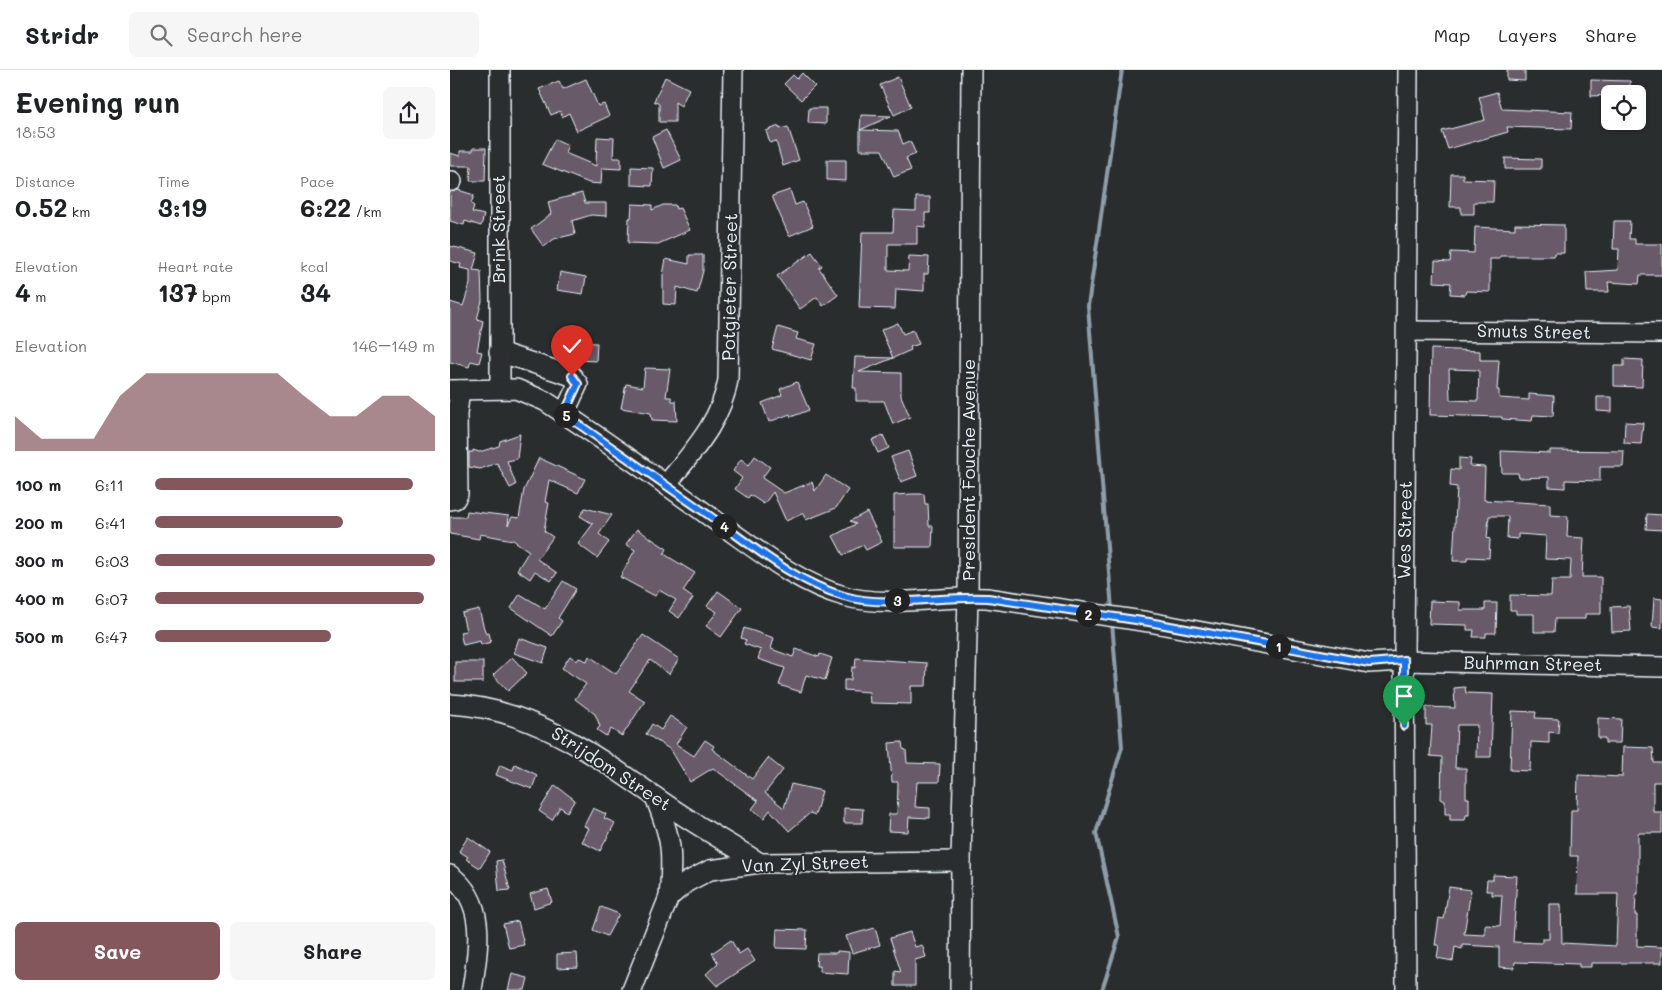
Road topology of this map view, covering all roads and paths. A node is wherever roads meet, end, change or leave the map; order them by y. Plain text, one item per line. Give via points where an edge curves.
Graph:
1 (500, 70) edge
2 (733, 70) edge
3 (971, 70) edge
4 (1408, 70) edge
5 (1407, 331) junction
6 (1662, 333) edge
7 (500, 352) junction
8 (500, 388) junction
9 (455, 390) edge
10 (564, 414) junction
11 (666, 485) junction
12 (450, 500) edge
13 (968, 596) junction
14 (1404, 660) junction
15 (1662, 667) edge
16 (450, 704) edge
17 (655, 797) junction
18 (961, 861) junction
19 (760, 863) junction
20 (450, 875) edge
21 (669, 897) junction
22 (472, 990) edge
23 (632, 990) edge
24 (960, 990) edge
25 (1406, 990) edge

1 - 7 street, Brink Street
2 - 11 street, Potgieter Street via 728,380 718,414 708,432
3 - 13 street, President Fouche Avenue
4 - 5 street, Wes Street
5 - 6 street, Smuts Street
5 - 14 street, Wes Street
7 - 8 street, Brink Street
7 - 10 street via 572,376 578,384
8 - 9 street, Buhrman Street
8 - 10 street, Buhrman Street via 530,394
9 - 12 street via 458,494 455,500
10 - 11 street, Buhrman Street
11 - 13 street, Buhrman Street via 802,578 843,596 922,601
13 - 14 street, Buhrman Street via 1125,619 1369,663
13 - 18 street, President Fouche Avenue
14 - 15 street, Buhrman Street
14 - 25 street, Wes Street
16 - 17 street, Strijdom Street via 495,710 546,728 584,748
17 - 19 street, Strijdom Street
17 - 21 street via 671,845
18 - 19 street, Van Zyl Street
18 - 24 street, President Fouche Avenue
19 - 21 street, Van Zyl Street via 710,870 687,882
20 - 22 street via 465,888 478,926
21 - 23 street, Van Zyl Street

